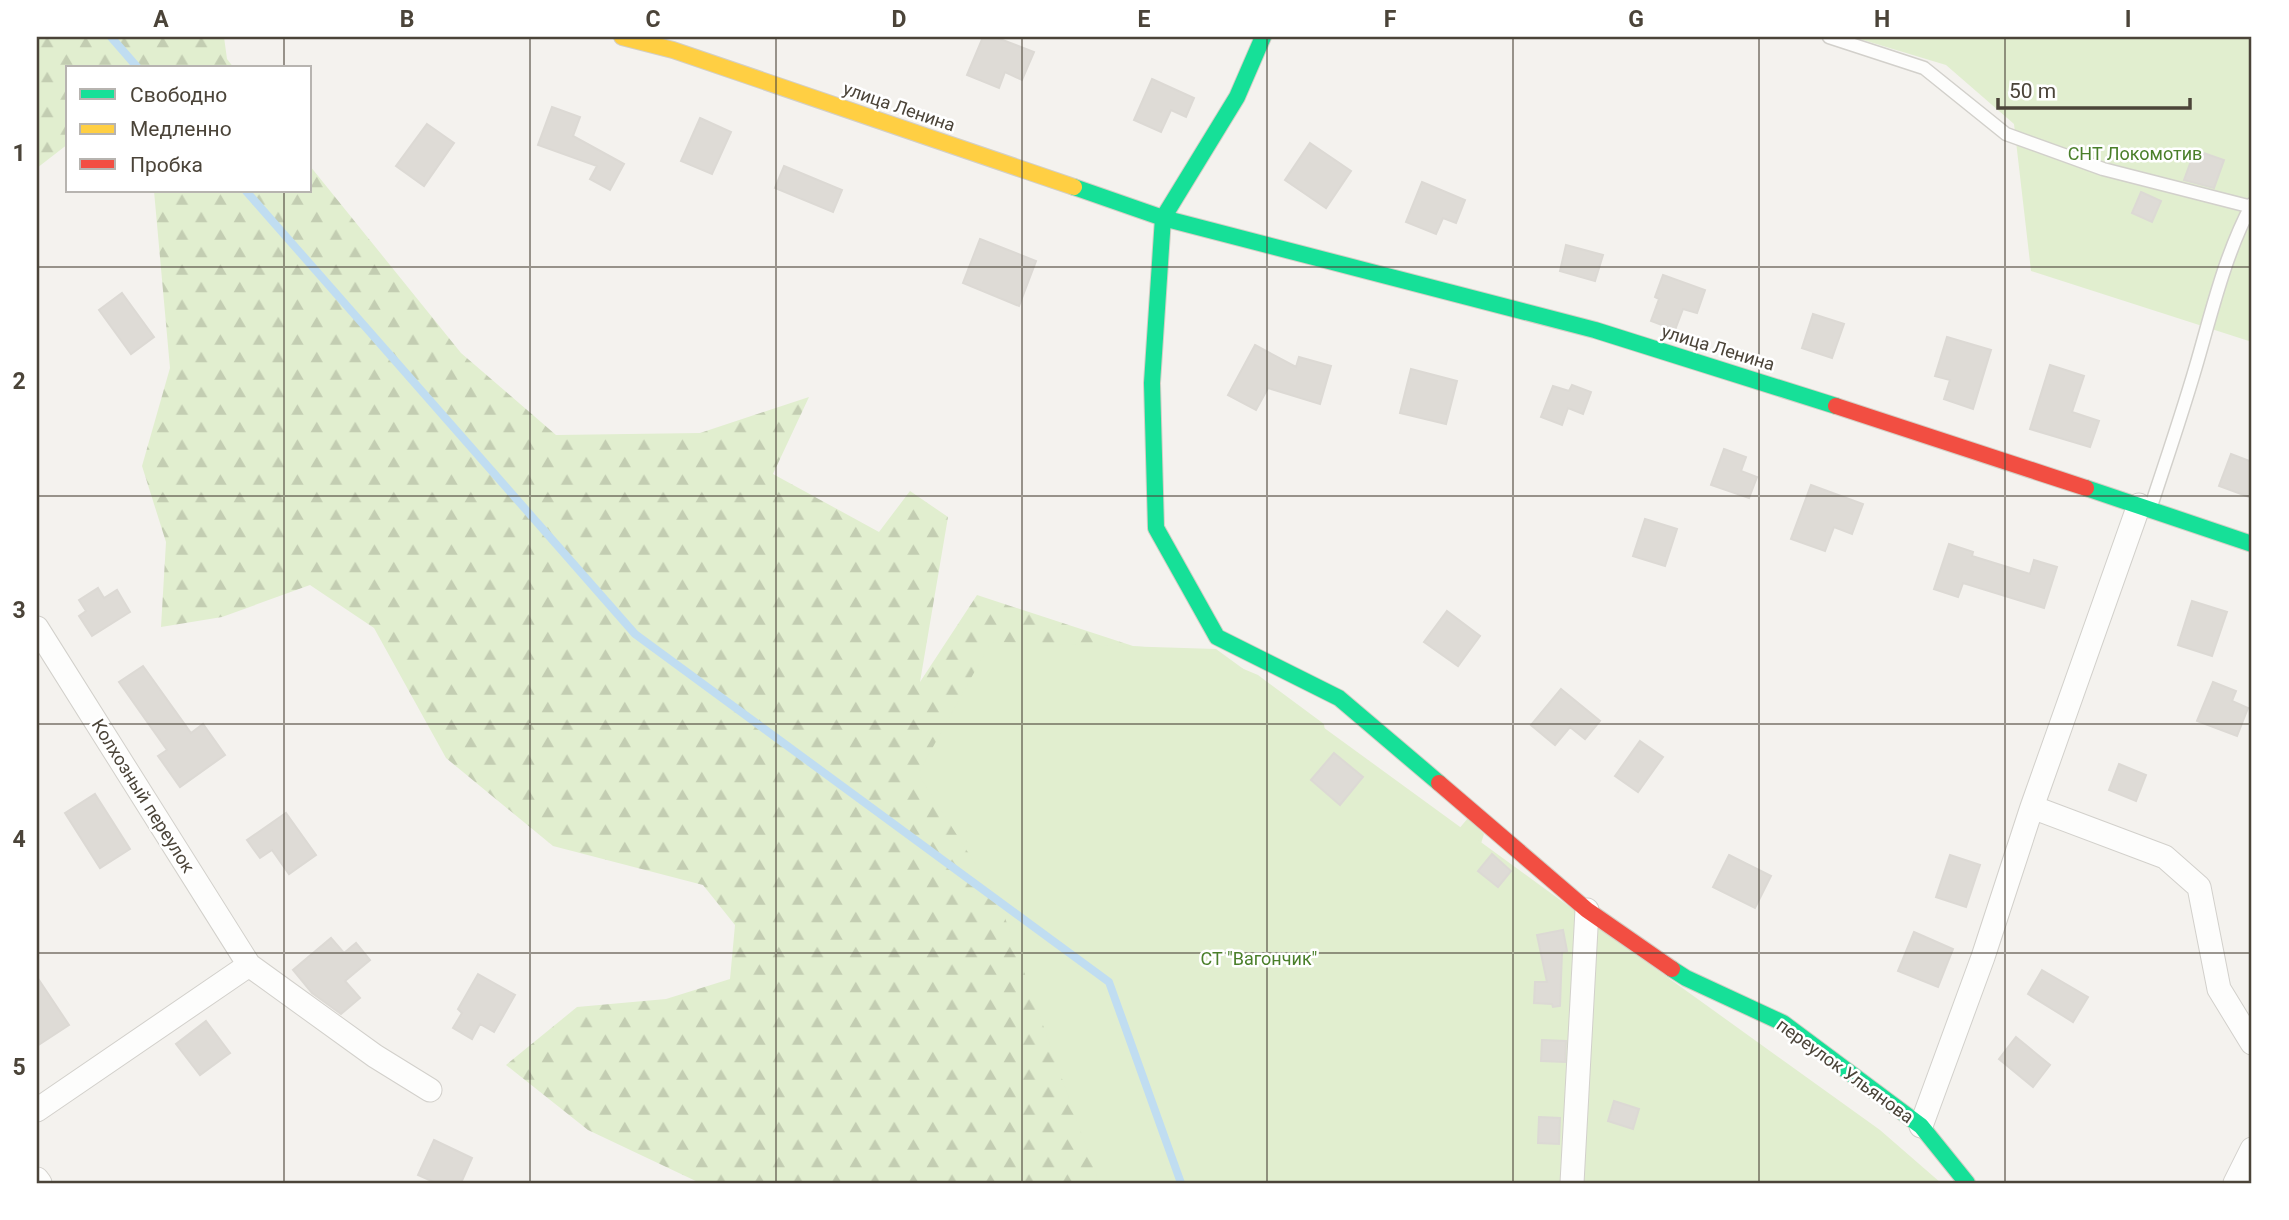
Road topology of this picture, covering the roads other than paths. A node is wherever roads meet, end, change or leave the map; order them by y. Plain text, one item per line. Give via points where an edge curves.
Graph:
1 (622, 37) edge
2 (1263, 37) edge
3 (1829, 37) edge
4 (2252, 206) edge
5 (1163, 218) junction
6 (2145, 507) junction
7 (2252, 544) edge
8 (37, 628) edge
9 (2032, 807) junction
10 (1587, 910) junction
11 (249, 965) junction
12 (2252, 1043) edge
13 (430, 1090) dead end
14 (37, 1110) edge
15 (1921, 1126) junction
16 (2252, 1149) edge
17 (1572, 1183) edge
18 (1967, 1183) edge
19 (2235, 1183) edge

1 - 5 street, улица Ленина via 673,50
2 - 5 street via 1237,97
3 - 4 lane via 1924,68 2006,134 2103,169
4 - 6 lane via 2220,281 2185,404
5 - 6 street, улица Ленина via 1595,330
5 - 10 street, переулок Ульянова via 1153,383 1156,528 1217,637 1339,698
6 - 7 street, улица Ленина
6 - 9 street, переулок Ульянова
8 - 11 street, Колхозный переулок
9 - 12 street via 2165,858 2199,887 2219,989
9 - 15 street, переулок Ульянова
10 - 15 street, переулок Ульянова via 1685,978 1783,1023
10 - 17 street
11 - 13 street, Колхозный переулок
11 - 14 street
15 - 18 street
16 - 19 street

